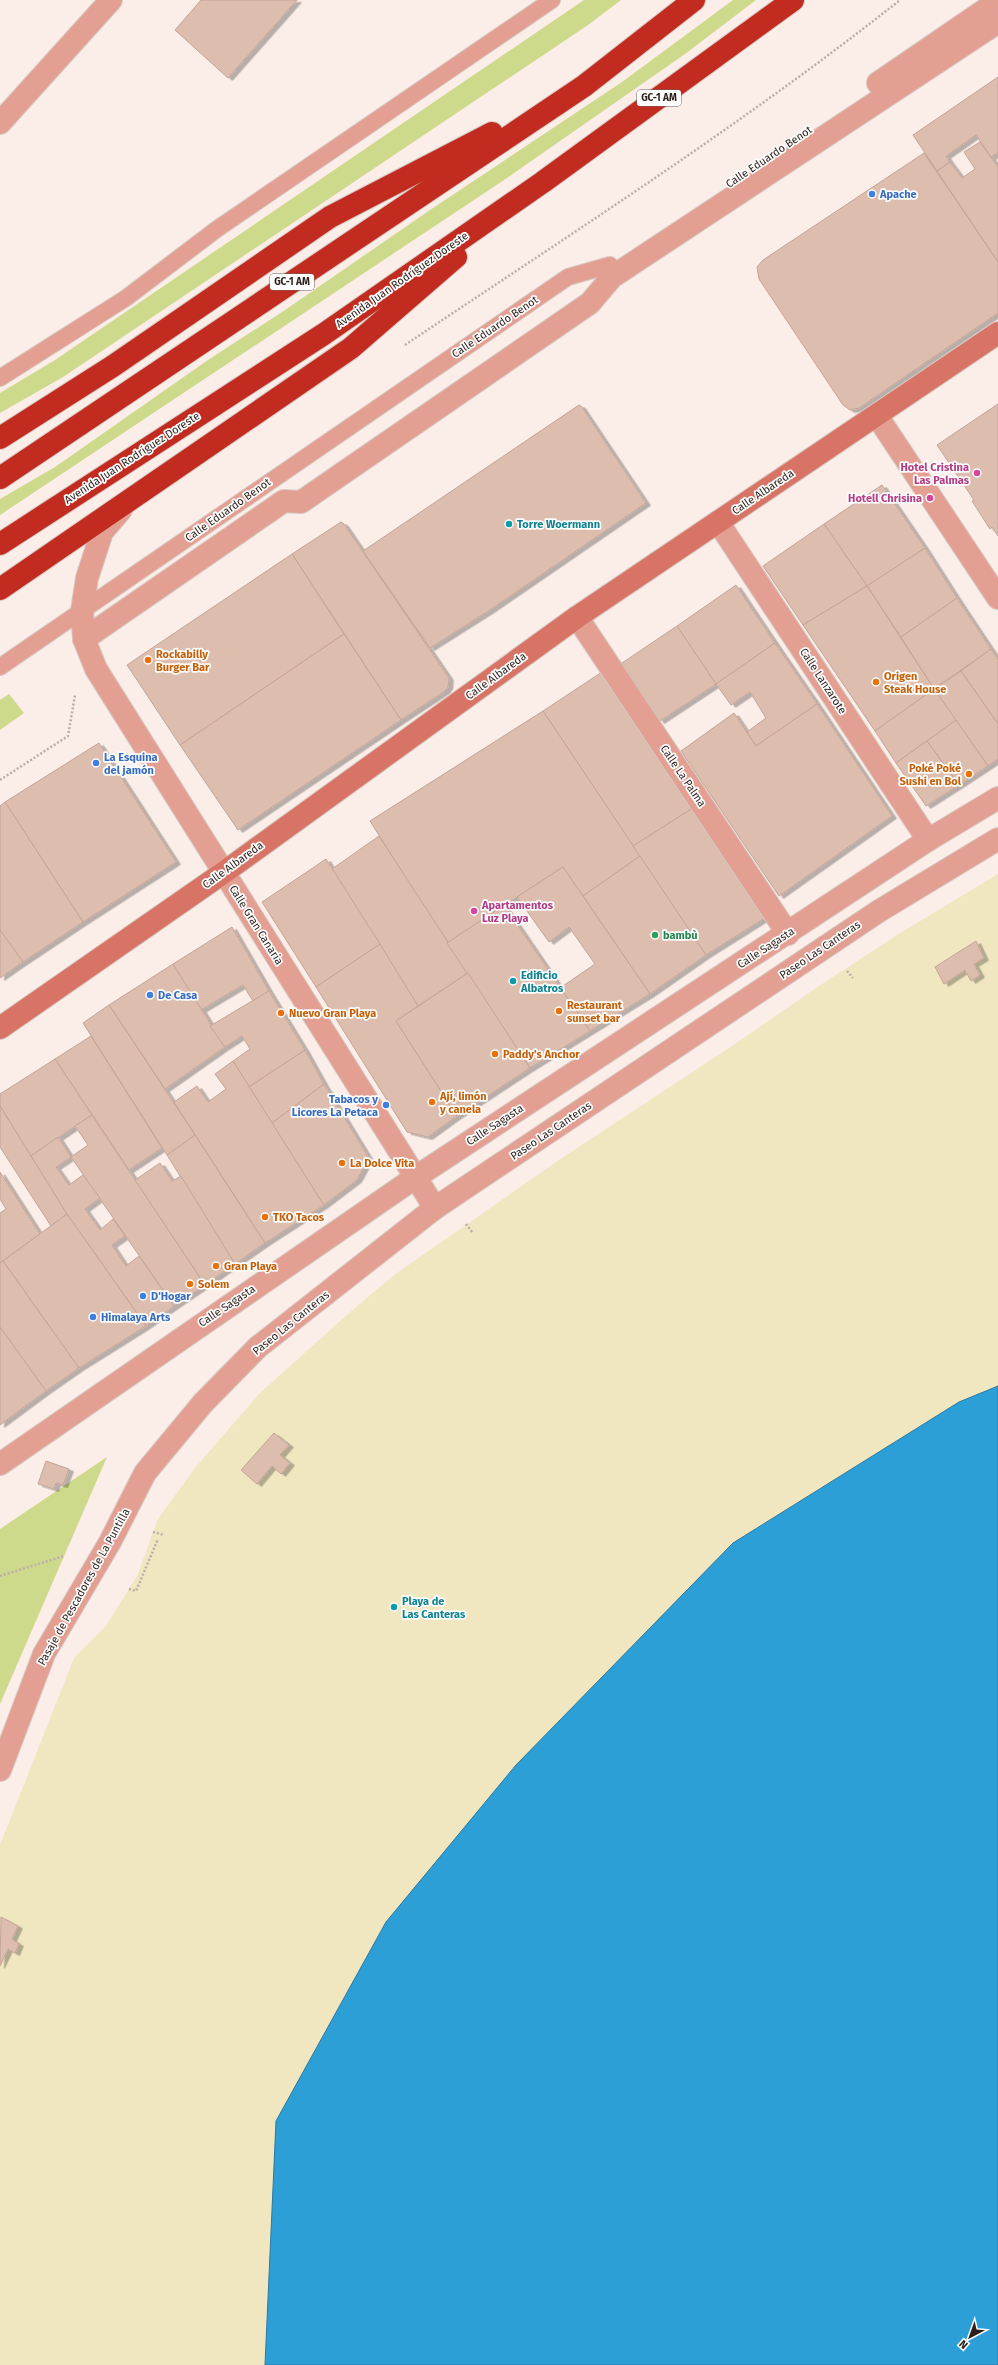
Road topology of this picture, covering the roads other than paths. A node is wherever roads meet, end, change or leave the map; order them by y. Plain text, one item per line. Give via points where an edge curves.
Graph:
1 (111, 0) edge
2 (552, 0) edge
3 (694, 0) edge
4 (793, 0) edge
5 (998, 2) edge
6 (998, 22) edge
7 (584, 86) junction
8 (0, 122) edge
9 (543, 182) junction
10 (610, 265) joint
11 (998, 333) edge
12 (0, 378) edge
13 (877, 416) junction
14 (0, 438) edge
15 (0, 478) edge
16 (132, 497) junction
17 (718, 522) junction
18 (0, 544) edge
19 (0, 588) edge
20 (998, 598) edge
21 (82, 611) junction
22 (577, 617) junction
23 (84, 639) junction
24 (0, 667) edge
25 (998, 798) edge
26 (998, 839) edge
27 (928, 840) junction
28 (223, 872) junction
29 (788, 934) junction
30 (0, 1028) edge
31 (416, 1177) junction
32 (435, 1208) junction
33 (0, 1464) edge
34 (145, 1473) joint
35 (0, 1770) edge

1 - 8 street
2 - 12 lane via 217,229 126,298
3 - 7 highway, GC-1 AM
4 - 9 highway, Avenida Juan Rodríguez Doreste / GC-1 AM
5 - 10 street, Calle Eduardo Benot
6 - 23 street, Calle Eduardo Benot via 612,277 590,303 301,502 284,501
7 - 14 highway via 330,217 112,366
7 - 15 highway, GC-1 AM
9 - 16 highway via 351,348
9 - 18 highway, Avenida Juan Rodríguez Doreste / GC-1 AM via 324,334
10 - 21 lane, Calle Eduardo Benot via 568,277
11 - 13 street, Calle Albareda
13 - 17 street, Calle Albareda
13 - 20 street
16 - 19 highway
16 - 21 street, Calle Gran Canaria via 102,532 87,578
17 - 22 street, Calle Albareda
17 - 27 street, Calle Lanzarote
21 - 23 street, Calle Gran Canaria
21 - 24 lane, Calle Eduardo Benot
22 - 28 street, Calle Albareda
22 - 29 street, Calle La Palma
23 - 28 street, Calle Gran Canaria via 96,669
25 - 27 street, Calle Sagasta
26 - 32 street, Paseo Las Canteras via 879,911
27 - 29 street, Calle Sagasta
28 - 30 street, Calle Albareda
28 - 31 street, Calle Gran Canaria
29 - 31 street, Calle Sagasta
31 - 32 street, Calle Gran Canaria
31 - 33 street, Calle Sagasta
32 - 34 street, Paseo Las Canteras via 258,1347 204,1403
34 - 35 street, Pasaje de Pescadores de La Puntilla via 110,1542 44,1654

